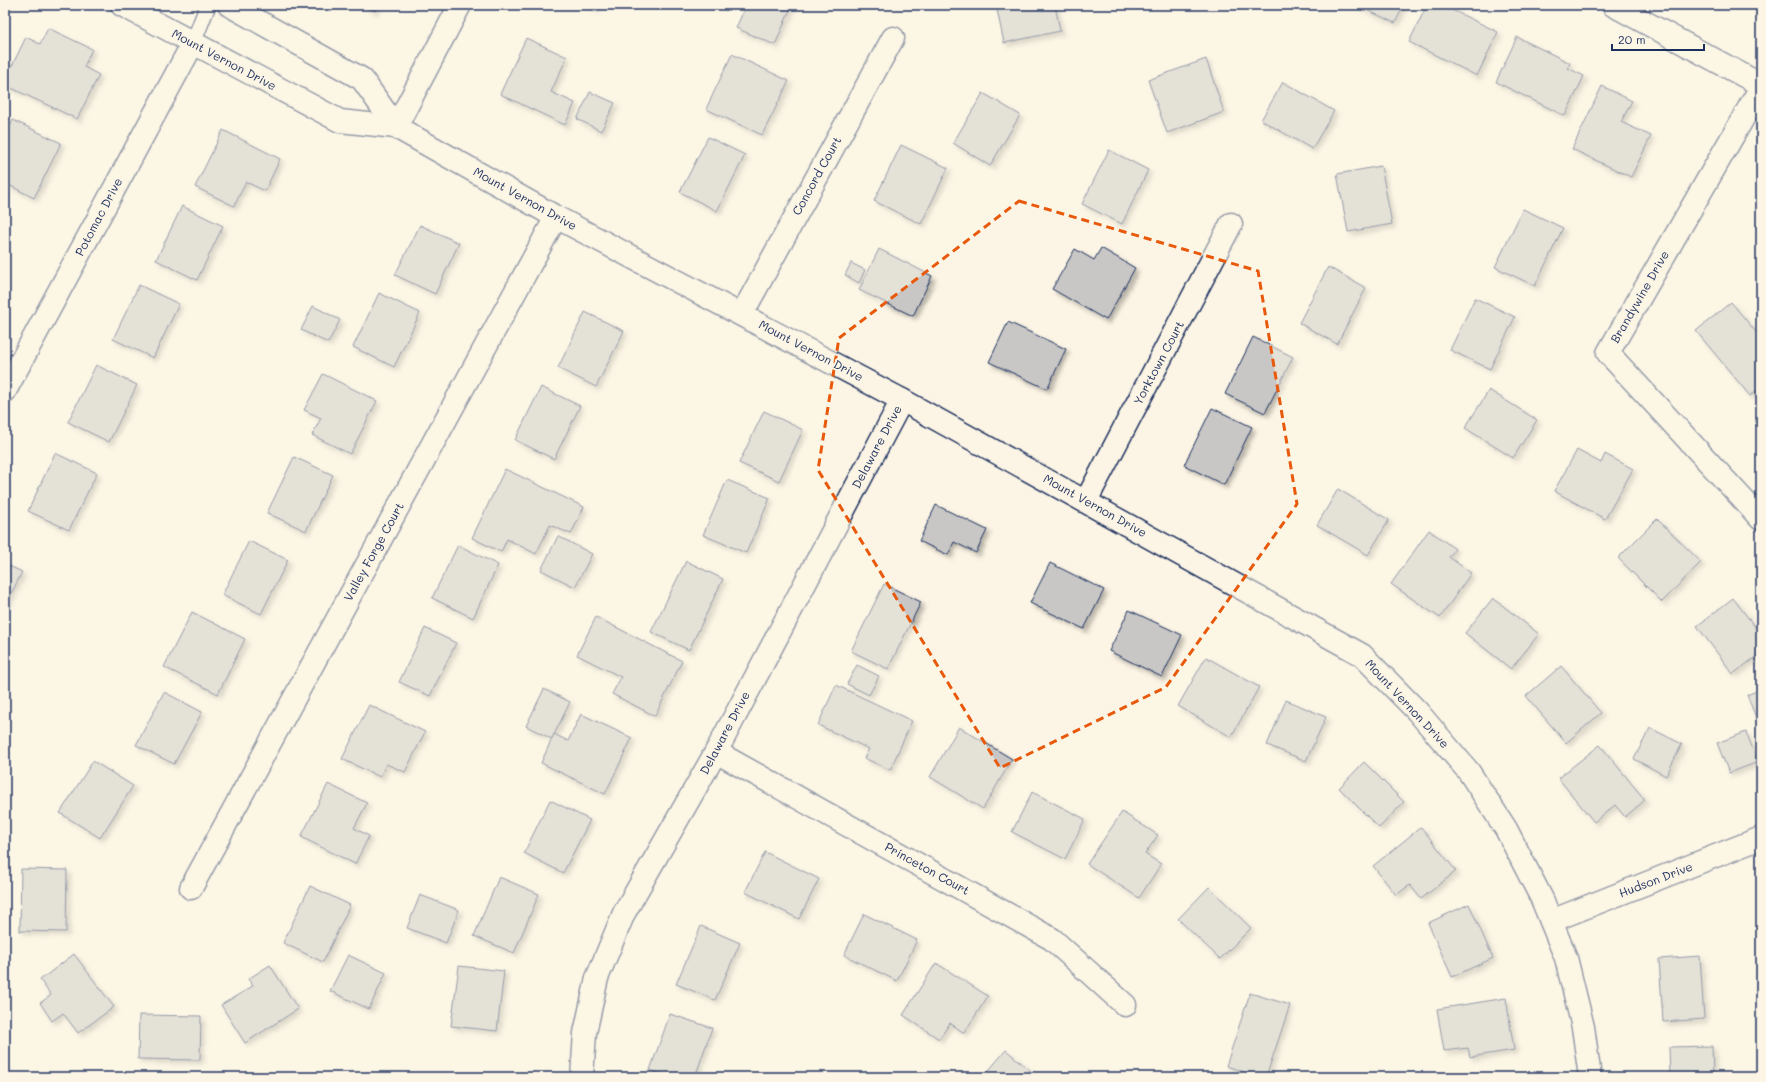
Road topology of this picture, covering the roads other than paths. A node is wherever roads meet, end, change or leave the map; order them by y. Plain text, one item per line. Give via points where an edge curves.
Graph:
1 (122, 5) edge
2 (208, 5) edge
3 (230, 5) edge
4 (460, 5) edge
5 (1613, 5) edge
6 (893, 38) dead end
7 (193, 43) junction
8 (1761, 86) edge
9 (396, 127) junction
10 (556, 217) junction
11 (1231, 224) dead end
12 (742, 314) junction
13 (5, 391) edge
14 (902, 400) junction
15 (1086, 501) junction
16 (1761, 519) edge
17 (716, 752) junction
18 (1761, 838) edge
19 (191, 888) dead end
20 (1551, 921) junction
21 (1125, 1005) dead end
22 (582, 1077) edge
23 (1590, 1077) edge

1 - 7 street, Mount Vernon Drive
2 - 7 lane
3 - 9 street, Mount Vernon Drive via 362,79
4 - 9 street
5 - 8 street
6 - 12 street, Concord Court
7 - 9 street, Mount Vernon Drive via 340,121
7 - 13 street, Potomac Drive
8 - 16 street, Brandywine Drive via 1608,353
9 - 10 street, Mount Vernon Drive
10 - 12 street, Mount Vernon Drive
10 - 19 street, Valley Forge Court
11 - 15 street, Yorktown Court
12 - 14 street, Mount Vernon Drive
14 - 15 street, Mount Vernon Drive
14 - 17 street, Delaware Drive
15 - 20 street, Mount Vernon Drive via 1362,655 1417,711 1469,772 1506,829
17 - 21 street, Princeton Court via 1052,939
17 - 22 street, Delaware Drive via 624,913 597,978 585,1034
18 - 20 street, Hudson Drive
20 - 23 street, Mount Vernon Drive via 1566,958 1582,1027

